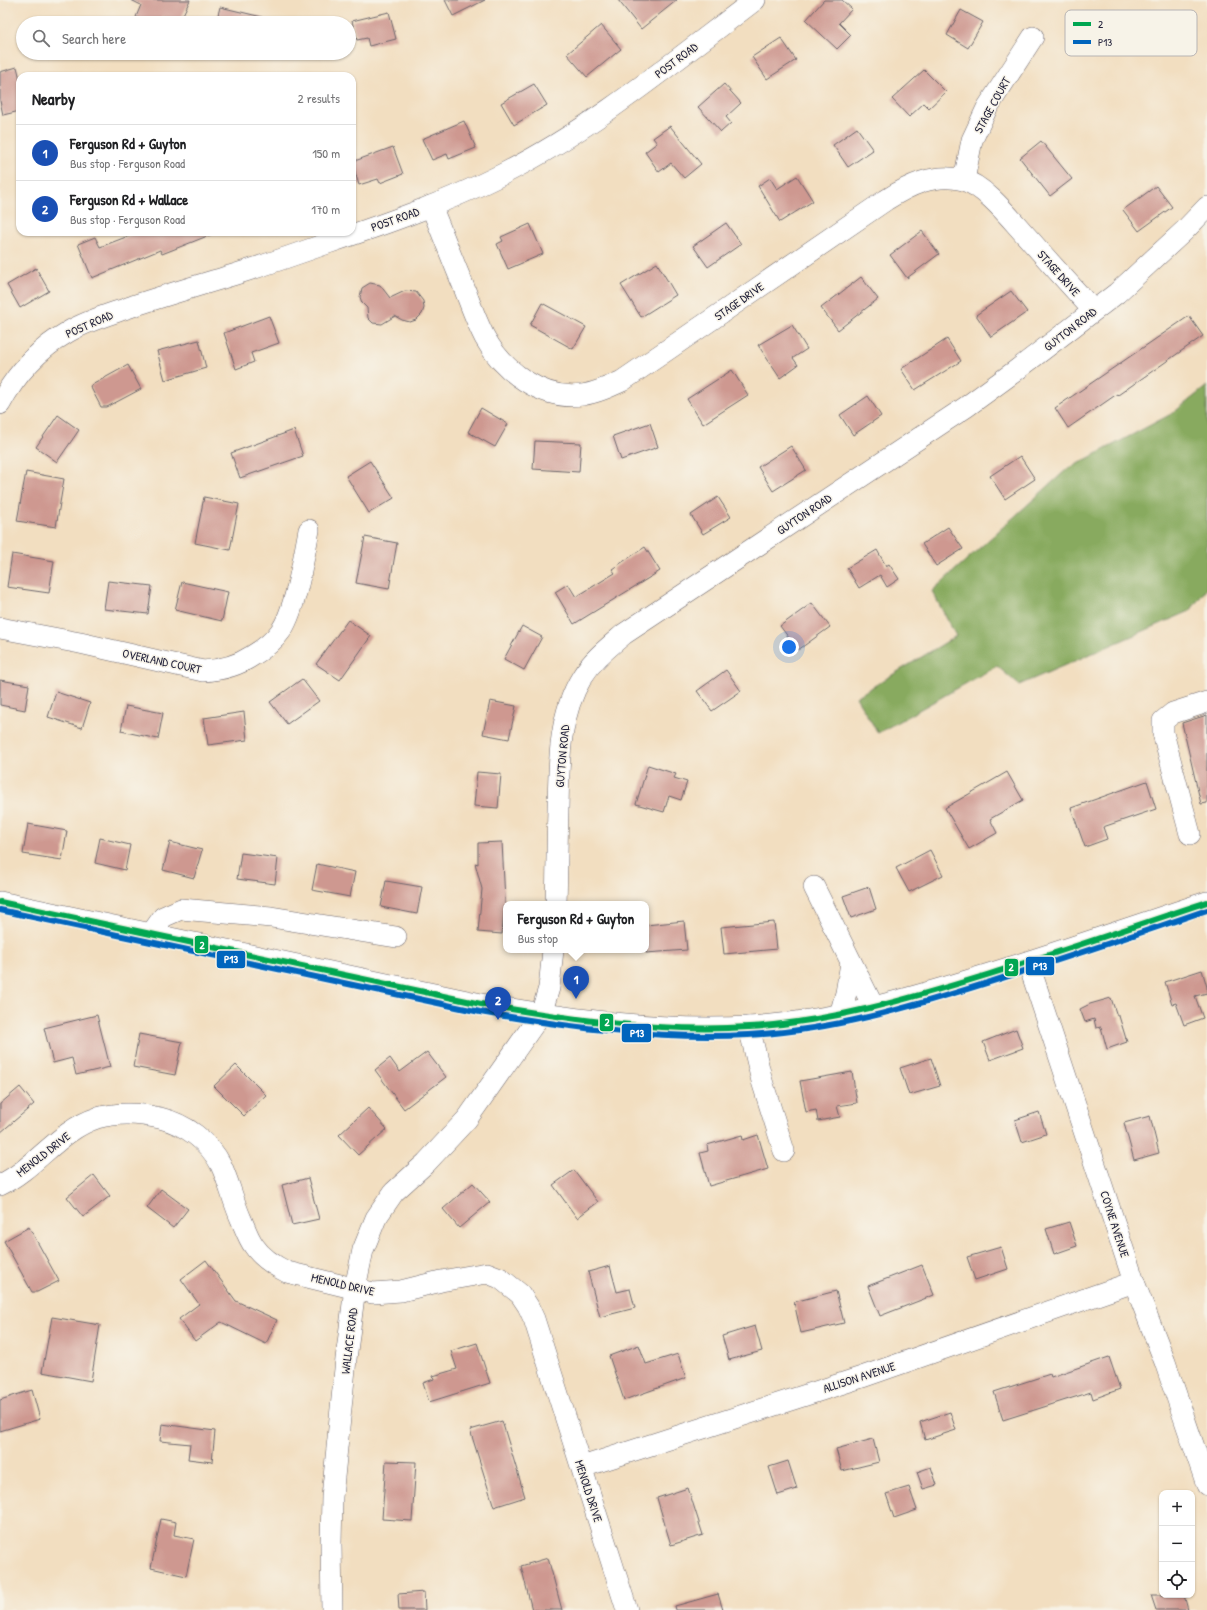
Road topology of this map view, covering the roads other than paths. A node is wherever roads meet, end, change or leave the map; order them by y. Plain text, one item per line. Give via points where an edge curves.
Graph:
1 (755, 0) edge
2 (1034, 37) dead end
3 (964, 180) junction
4 (431, 206) junction
5 (1207, 207) edge
6 (356, 234) edge
7 (349, 236) edge
8 (1093, 310) junction
9 (0, 404) edge
10 (309, 530) dead end
11 (0, 628) edge
12 (1207, 702) edge
13 (1190, 834) dead end
14 (814, 887) dead end
15 (556, 901) edge
16 (0, 902) edge
17 (1207, 902) edge
18 (151, 934) junction
19 (396, 937) dead end
20 (553, 953) edge
21 (1028, 962) junction
22 (851, 963) junction
23 (874, 1008) junction
24 (541, 1014) junction
25 (840, 1015) junction
26 (749, 1027) junction
27 (784, 1151) dead end
28 (0, 1185) edge
29 (1134, 1282) junction
30 (355, 1288) junction
31 (582, 1467) junction
32 (1207, 1485) edge
33 (332, 1610) edge
34 (627, 1610) edge

1 - 4 street, POST ROAD via 664,69 568,136 504,173
2 - 3 street, STAGE COURT via 987,108 972,140
3 - 4 street, STAGE DRIVE via 932,179 905,188 622,381 581,395 561,395 536,387 512,371 494,352 479,326
3 - 8 street, STAGE DRIVE via 989,196
4 - 6 street, POST ROAD
5 - 8 street, GUYTON ROAD via 1117,293
7 - 9 street, POST ROAD via 88,322 66,333 25,366
8 - 15 street, GUYTON ROAD via 966,407 624,634 587,669 574,692 562,737
10 - 11 street, OVERLAND COURT via 292,603 281,632 261,650 222,669 203,671
12 - 13 street via 1173,713 1164,722 1163,734
14 - 22 street
16 - 18 street
17 - 21 street
18 - 19 street via 163,917 181,909 271,917
18 - 24 street via 481,1004
20 - 24 street via 549,988
21 - 23 street
21 - 29 street, COYNE AVENUE
22 - 23 street
22 - 25 street
23 - 25 street
24 - 26 street via 633,1025
24 - 30 street, WALLACE ROAD via 467,1119 426,1163 394,1192 376,1218 363,1250
25 - 26 street
26 - 27 street via 762,1081
28 - 30 street, MENOLD DRIVE via 26,1170 61,1139 96,1119 134,1113 167,1120 183,1126 196,1135 220,1163 247,1234 254,1246 274,1265 287,1272
29 - 31 street, ALLISON AVENUE via 862,1377
29 - 32 street, COYNE AVENUE via 1165,1362
30 - 31 street, MENOLD DRIVE via 373,1293 386,1293 486,1273 500,1278 512,1287 520,1294 534,1319
30 - 33 street, WALLACE ROAD via 332,1497
31 - 34 street, MENOLD DRIVE

